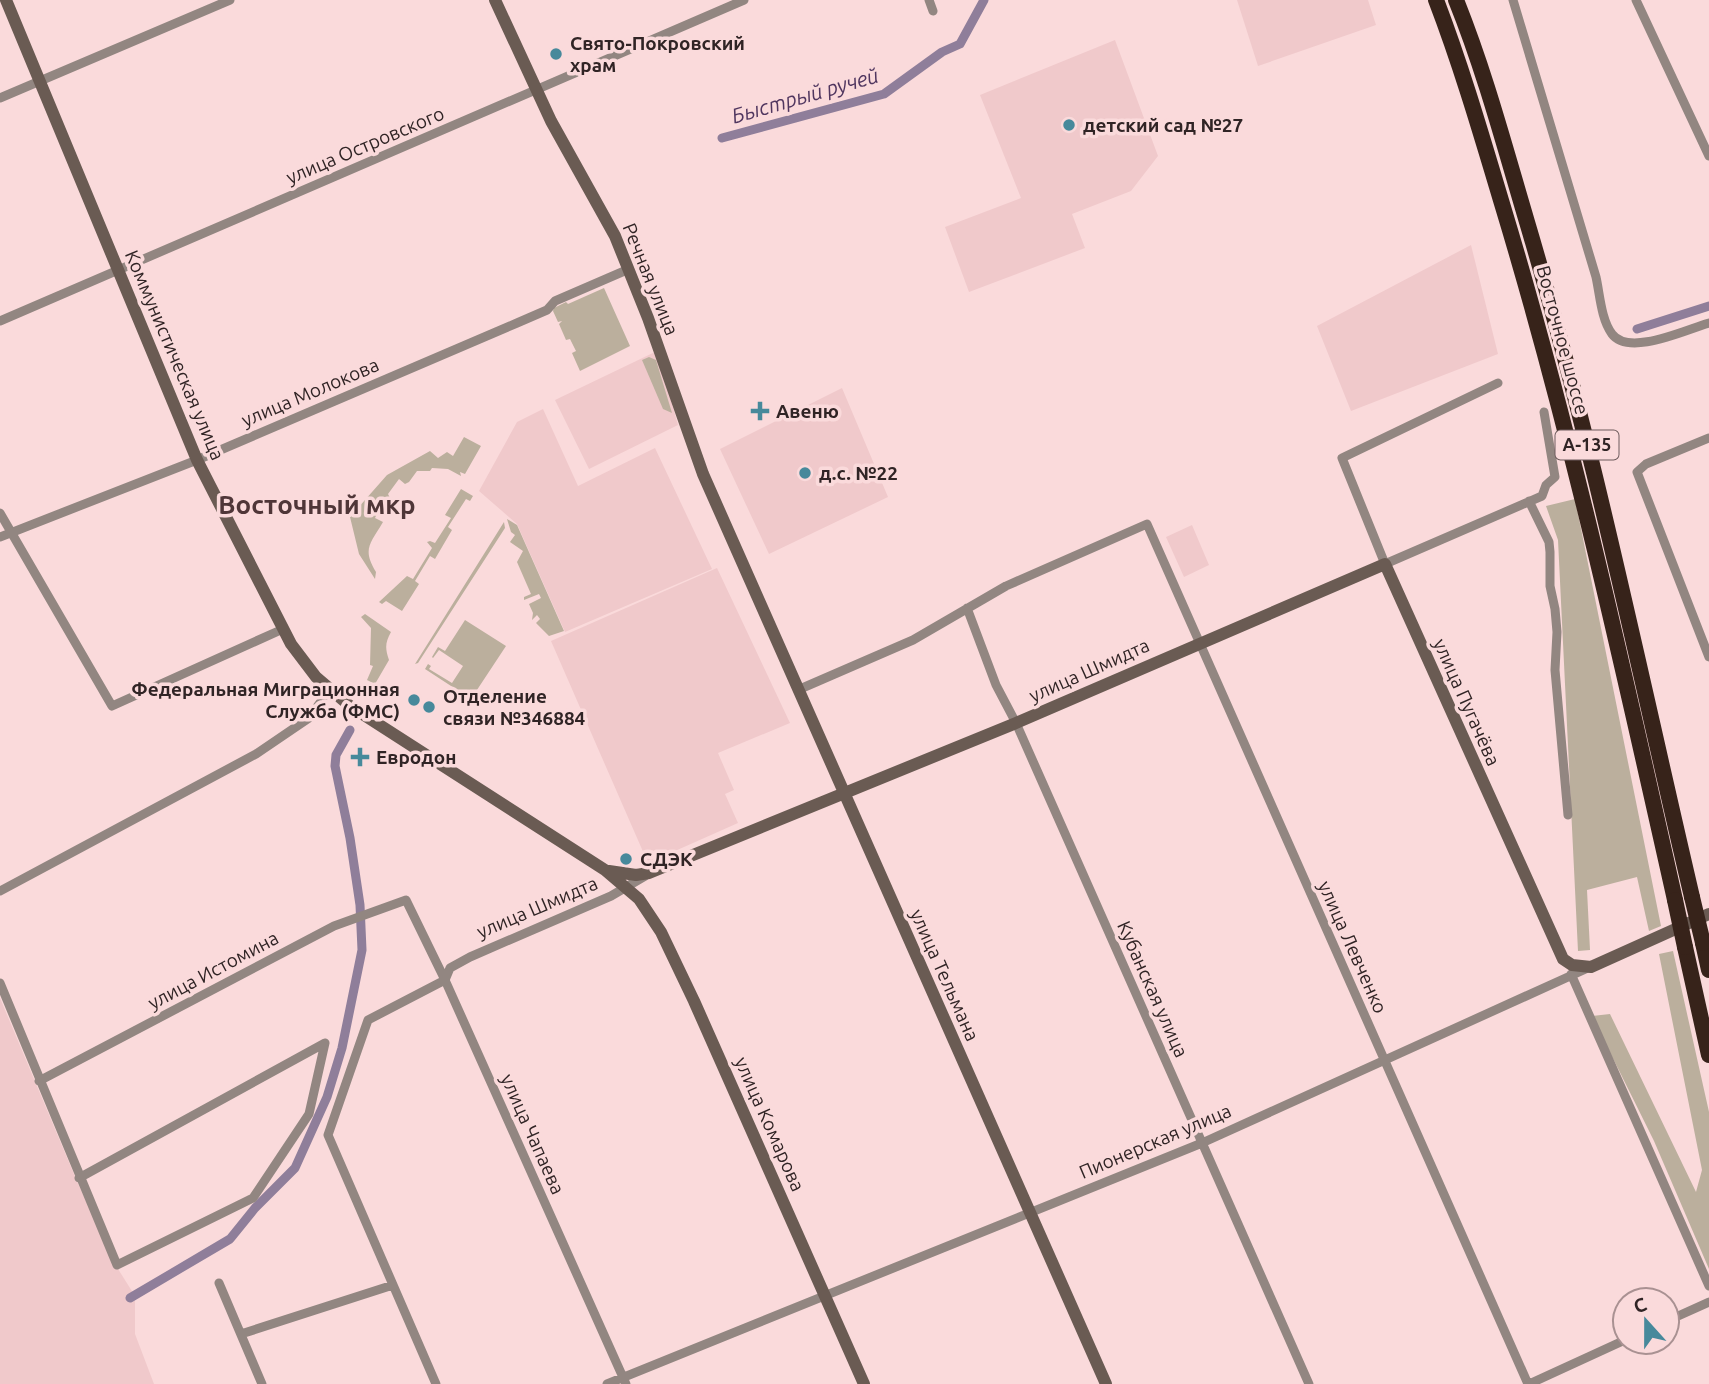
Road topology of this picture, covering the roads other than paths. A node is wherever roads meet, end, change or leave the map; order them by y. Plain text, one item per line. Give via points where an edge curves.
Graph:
1 (6, 0) edge
2 (230, 0) edge
3 (495, 0) edge
4 (744, 0) edge
5 (929, 0) edge
6 (1436, 0) edge
7 (1456, 0) edge
8 (1513, 0) edge
9 (1636, 0) edge
10 (933, 11) dead end
11 (41, 80) junction
12 (536, 90) junction
13 (0, 97) edge
14 (1709, 156) edge
15 (629, 269) junction
16 (119, 271) junction
17 (0, 321) edge
18 (1709, 323) edge
19 (1498, 383) dead end
20 (1544, 412) dead end
21 (1709, 438) edge
22 (197, 460) junction
23 (1529, 501) junction
24 (0, 513) edge
25 (12, 533) junction
26 (0, 537) edge
27 (1385, 564) junction
28 (751, 581) joint
29 (967, 608) junction
30 (284, 629) junction
31 (1199, 644) junction
32 (1709, 657) edge
33 (800, 688) junction
34 (329, 690) junction
35 (1016, 723) junction
36 (845, 794) junction
37 (1568, 815) dead end
38 (605, 870) junction
39 (649, 873) junction
40 (627, 887) junction
41 (0, 891) edge
42 (406, 900) joint
43 (1709, 914) edge
44 (1563, 959) junction
45 (1591, 967) junction
46 (1709, 970) edge
47 (1572, 977) junction
48 (445, 980) junction
49 (0, 983) edge
50 (1709, 1055) edge
51 (1385, 1061) junction
52 (39, 1081) junction
53 (1202, 1143) junction
54 (79, 1178) junction
55 (1031, 1214) junction
56 (219, 1283) dead end
57 (393, 1285) junction
58 (1709, 1286) edge
59 (826, 1297) junction
60 (1709, 1302) edge
61 (1681, 1315) edge
62 (241, 1334) junction
63 (1611, 1346) edge
64 (624, 1381) edge
65 (261, 1384) edge
66 (436, 1384) edge
67 (607, 1384) edge
68 (864, 1384) edge
69 (1106, 1384) edge
70 (1309, 1384) edge
71 (1529, 1384) edge

1 - 11 street, Коммунистическая улица
2 - 11 street
3 - 12 street, Речная улица
4 - 12 street, улица Островского
5 - 10 street
6 - 50 highway, Восточное шоссе / А-135, bridge via 1534,308 1623,670
7 - 46 highway, Восточное шоссе / А-135, bridge via 1555,316
8 - 18 street via 1612,334 1630,344
9 - 14 street
11 - 13 street
11 - 16 street, Коммунистическая улица
12 - 15 street, Речная улица
12 - 16 street, улица Островского
15 - 22 street, улица Молокова via 555,301 547,310
15 - 28 street, Речная улица via 697,460
16 - 17 street, улица Островского
16 - 22 street, Коммунистическая улица
19 - 27 street, улица Пугачёва via 1342,458
20 - 23 street, улица Шмидта via 1555,477 1542,496
21 - 32 street via 1637,472
22 - 25 street, улица Молокова
22 - 30 street, Коммунистическая улица
23 - 27 street, улица Шмидта
23 - 37 street via 1549,542
24 - 25 street
25 - 26 street, улица Молокова
25 - 30 street via 112,706
27 - 31 street, улица Шмидта
27 - 44 street, улица Пугачёва
28 - 33 street, улица Тельмана
29 - 31 street, улица Левченко via 1147,524
29 - 33 street via 913,640
29 - 35 street, Кубанская улица via 996,685
30 - 34 street, Коммунистическая улица via 302,660
31 - 35 street, улица Шмидта
31 - 51 street, улица Левченко
33 - 36 street, улица Тельмана
34 - 38 street, Коммунистическая улица
34 - 41 street via 309,718 256,754
35 - 36 street, улица Шмидта
35 - 53 street, Кубанская улица
36 - 39 street, улица Шмидта
36 - 55 street, улица Тельмана
38 - 39 street, улица Шмидта
38 - 40 street, Коммунистическая улица
39 - 40 street, улица Шмидта
40 - 48 street, улица Шмидта via 470,957 450,968
40 - 59 street, улица Комарова via 650,913 678,966
42 - 48 street, улица Чапаева
42 - 52 street, улица Истомина via 334,926
43 - 45 street, Пионерская улица
44 - 45 street
44 - 47 street, улица Пугачёва
45 - 47 street, Пионерская улица
47 - 51 street, Пионерская улица
47 - 58 street, улица Пугачёва
48 - 57 street, улица Шмидта via 368,1020 328,1136
48 - 64 street, улица Чапаева
49 - 52 street
51 - 53 street, Пионерская улица
51 - 71 street, улица Левченко
52 - 54 street
53 - 55 street, Пионерская улица
53 - 70 street, Кубанская улица
54 - 54 street via 325,1043 309,1114 253,1198 117,1265
55 - 59 street, Пионерская улица
55 - 69 street, улица Тельмана
56 - 62 street
57 - 62 street
57 - 66 street
59 - 64 street, Пионерская улица
59 - 68 street, улица Комарова
60 - 61 street
62 - 65 street
63 - 71 street
64 - 67 street, Пионерская улица

